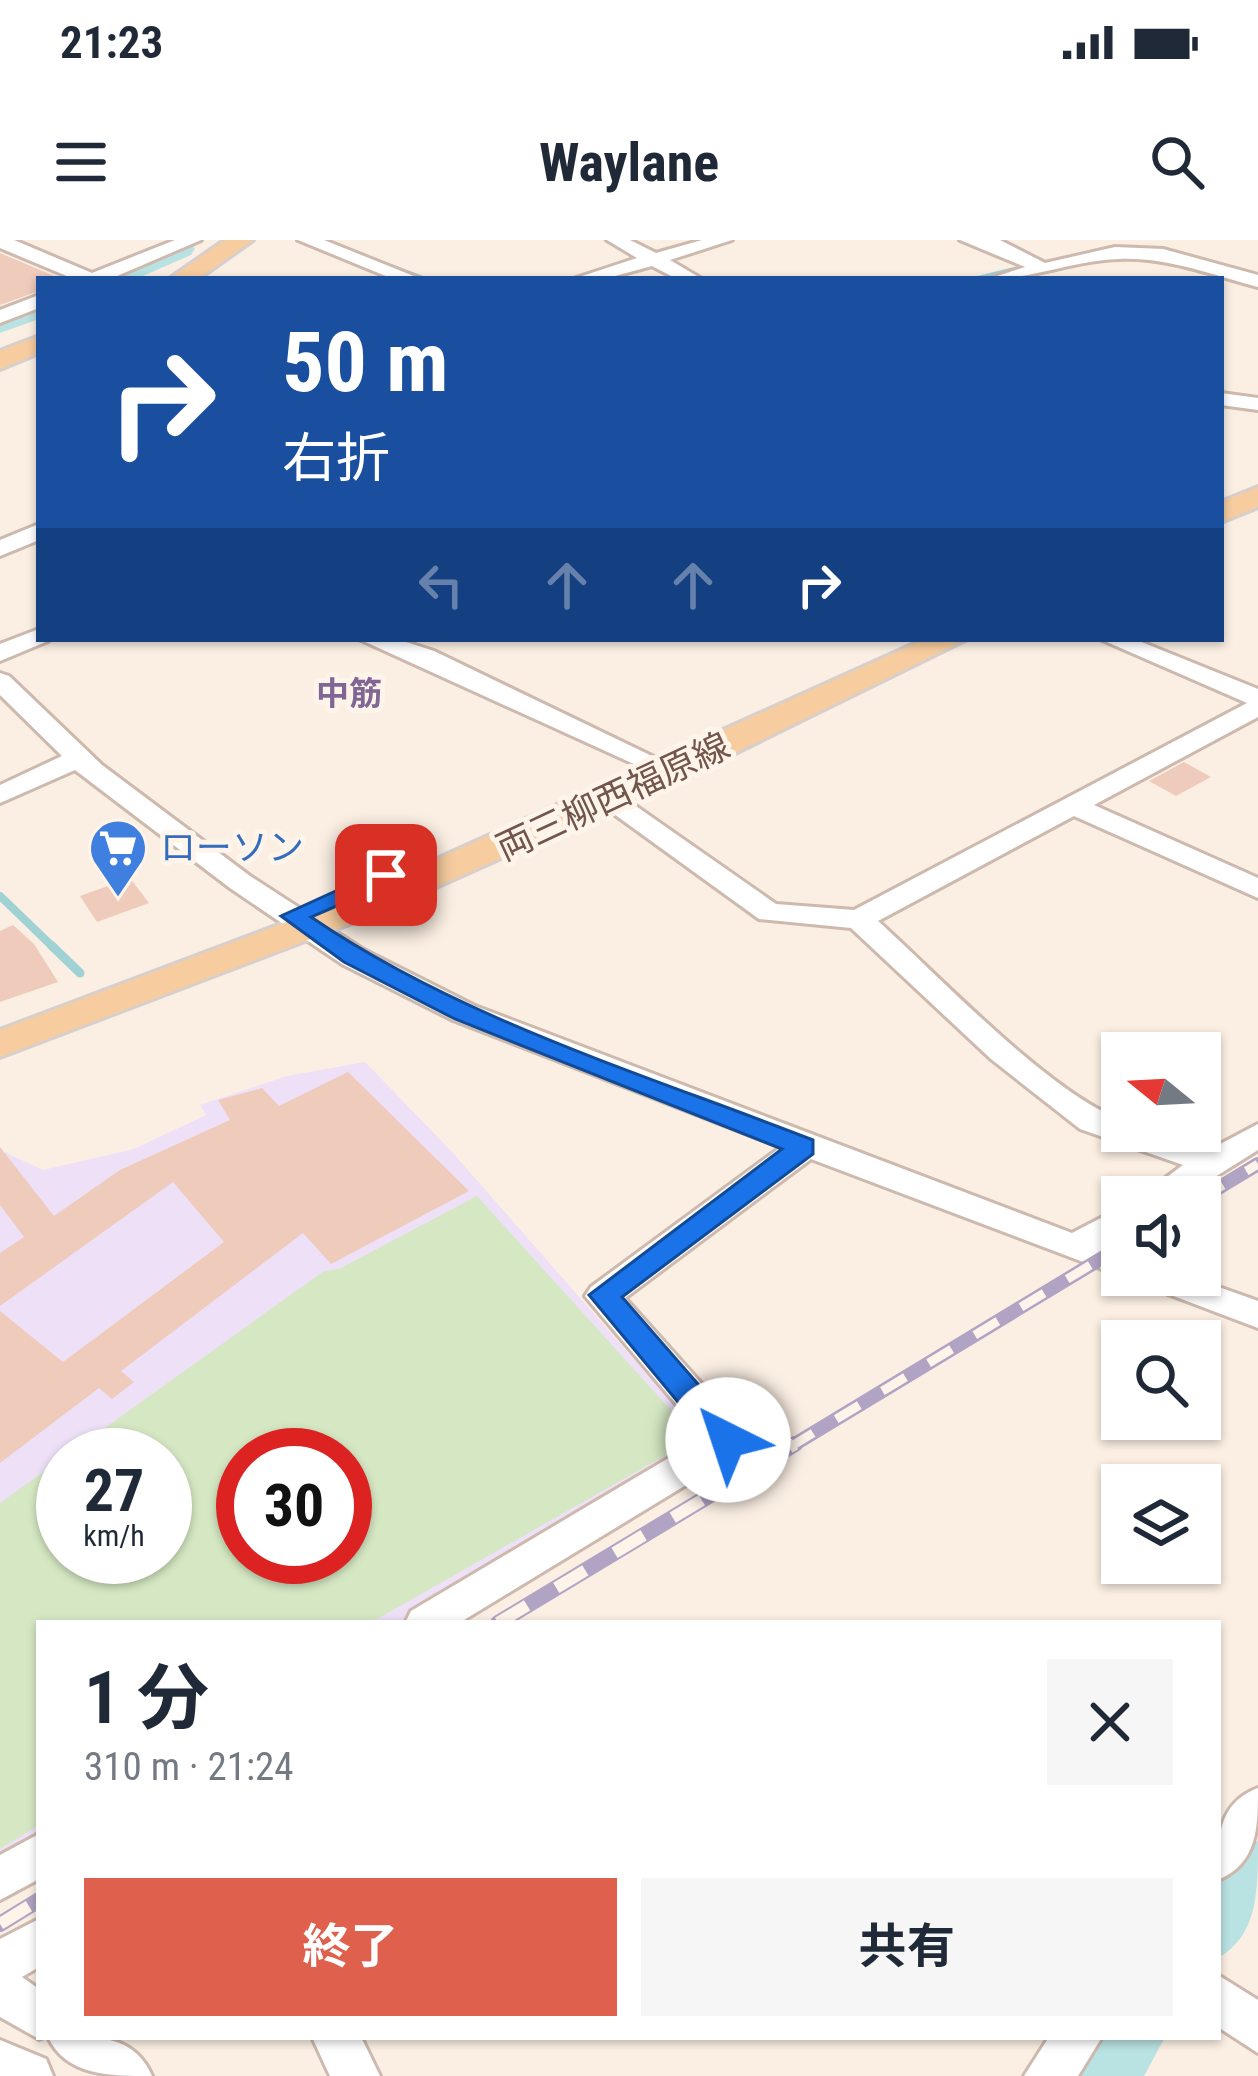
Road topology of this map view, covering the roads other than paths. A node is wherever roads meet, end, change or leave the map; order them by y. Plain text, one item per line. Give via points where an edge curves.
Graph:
1 (192, 240) edge
2 (241, 240) edge
3 (308, 240) edge
4 (616, 240) edge
5 (723, 240) edge
6 (969, 240) edge
7 (1191, 240) edge
8 (0, 241) edge
9 (1163, 255) junction
10 (651, 256) junction
11 (1041, 268) junction
12 (85, 276) edge
13 (100, 276) edge
14 (187, 276) edge
15 (403, 276) edge
16 (592, 276) edge
17 (687, 276) edge
18 (1010, 276) edge
19 (1258, 281) edge
20 (36, 302) edge
21 (36, 315) edge
22 (0, 316) edge
23 (0, 329) edge
24 (36, 345) edge
25 (0, 361) edge
26 (1224, 399) edge
27 (1258, 404) edge
28 (1258, 476) edge
29 (1224, 491) edge
30 (1258, 496) edge
31 (1224, 513) edge
32 (36, 532) edge
33 (0, 549) edge
34 (36, 637) edge
35 (381, 642) edge
36 (898, 642) edge
37 (945, 642) edge
38 (1119, 642) edge
39 (0, 653) edge
40 (0, 681) edge
41 (1258, 698) edge
42 (1258, 707) edge
43 (79, 758) junction
44 (643, 758) junction
45 (0, 795) edge
46 (610, 801) junction
47 (1076, 807) junction
48 (1258, 889) edge
49 (859, 919) junction
50 (303, 923) junction
51 (0, 1024) edge
52 (0, 1044) edge
53 (1258, 1135) edge
54 (803, 1147) junction
55 (1212, 1163) junction
56 (1191, 1176) edge
57 (1101, 1232) edge
58 (1074, 1248) junction
59 (1101, 1258) edge
60 (1205, 1296) edge
61 (1258, 1315) edge
62 (429, 1620) edge
63 (1258, 1808) edge
64 (1221, 1855) edge
65 (36, 1857) edge
66 (0, 1879) edge
67 (36, 1943) edge
68 (0, 1965) edge
69 (0, 1990) edge
70 (1221, 2000) edge
71 (36, 2014) edge
72 (1258, 2030) edge
73 (75, 2040) edge
74 (337, 2040) edge
75 (1077, 2040) edge
76 (0, 2064) edge
77 (29, 2076) edge
78 (128, 2076) edge
79 (356, 2076) edge
80 (1048, 2076) edge

1 - 13 street
2 - 14 main road
3 - 15 street
4 - 10 street
5 - 10 street
6 - 11 street
7 - 9 street
8 - 12 street
9 - 11 street via 1115,253
9 - 19 street
10 - 16 street
10 - 17 street
11 - 18 street
20 - 22 street
21 - 23 street
24 - 25 main road
26 - 27 street
28 - 29 main road
30 - 31 main road
32 - 33 street
34 - 39 street
35 - 44 street
36 - 44 main road, 両三柳西福原線
37 - 46 main road, 両三柳西福原線
38 - 41 street
40 - 43 street
42 - 47 street
43 - 45 street
43 - 50 street
44 - 50 main road, 両三柳西福原線
46 - 49 street via 769,913
46 - 50 main road, 両三柳西福原線
47 - 48 street
47 - 49 street
49 - 55 street via 1090,1121
50 - 51 main road, 両三柳西福原線
50 - 52 main road, 両三柳西福原線
50 - 54 street via 464,1013
53 - 55 street
54 - 58 street
54 - 62 street via 604,1295 728,1440
55 - 56 street
57 - 58 street
58 - 59 street
60 - 61 street
63 - 64 street
65 - 66 street
67 - 68 street
69 - 71 street
70 - 72 street
73 - 78 street
74 - 79 street
75 - 80 street
76 - 77 street

